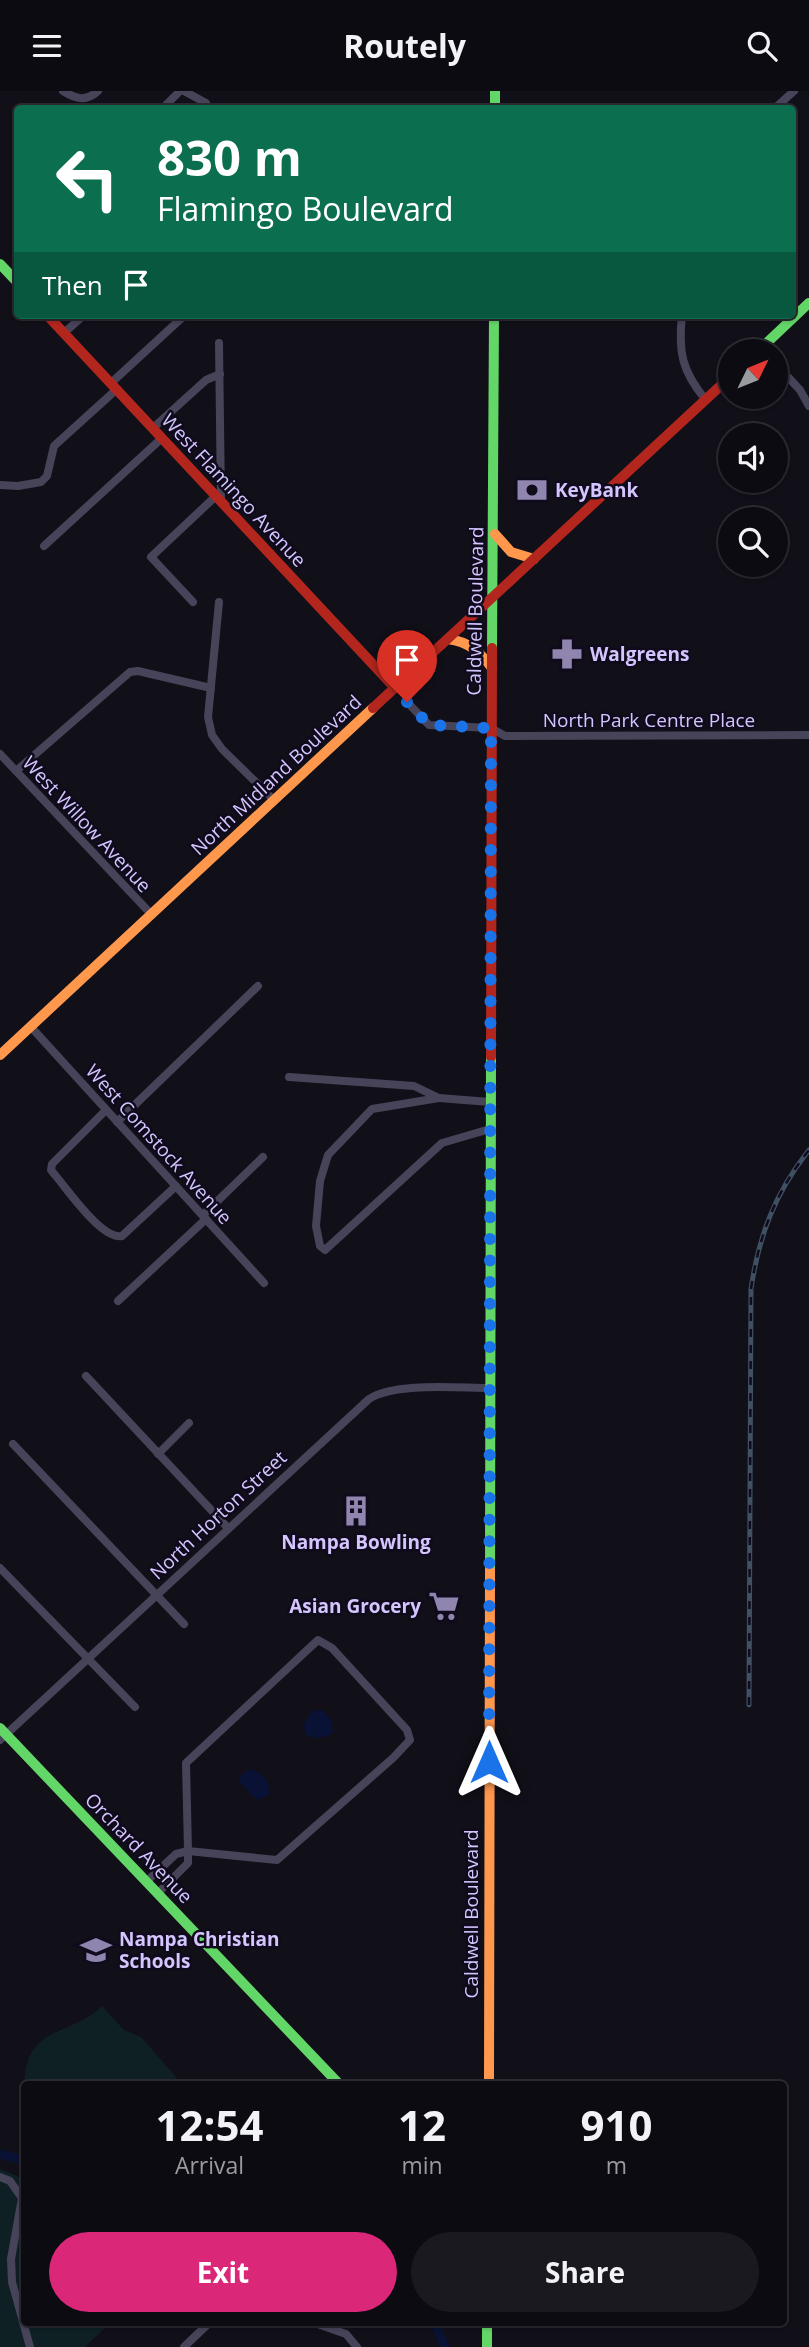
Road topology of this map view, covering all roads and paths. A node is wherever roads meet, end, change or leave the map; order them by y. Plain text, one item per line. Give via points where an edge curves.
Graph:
1 (63, 91) edge
2 (98, 91) edge
3 (182, 91) edge
4 (793, 91) edge
5 (166, 105) edge
6 (206, 105) edge
7 (778, 105) edge
8 (0, 264) edge
9 (14, 279) edge
10 (809, 303) edge
11 (796, 316) edge
12 (51, 319) edge
13 (80, 319) edge
14 (181, 319) edge
15 (494, 319) edge
16 (682, 319) edge
17 (793, 319) edge
18 (64, 333) junction
19 (773, 339) edge
20 (219, 343) dead end
21 (220, 374) junction
22 (788, 377) edge
23 (114, 386) junction
24 (718, 388) edge
25 (705, 399) junction
26 (809, 406) edge
27 (153, 428) junction
28 (162, 437) junction
29 (0, 485) edge
30 (218, 498) junction
31 (494, 533) junction
32 (44, 546) dead end
33 (534, 559) junction
34 (493, 597) junction
35 (193, 602) dead end
36 (219, 602) dead end
37 (448, 639) junction
38 (492, 668) junction
39 (211, 688) junction
40 (395, 688) junction
41 (407, 702) dead end
42 (491, 728) junction
43 (809, 735) edge
44 (0, 754) edge
45 (16, 771) junction
46 (274, 800) junction
47 (152, 915) junction
48 (258, 986) dead end
49 (31, 1027) junction
50 (0, 1055) edge
51 (289, 1077) dead end
52 (439, 1098) junction
53 (490, 1102) junction
54 (106, 1110) junction
55 (117, 1122) junction
56 (490, 1129) junction
57 (263, 1157) dead end
58 (176, 1186) junction
59 (204, 1217) junction
60 (264, 1283) dead end
61 (118, 1301) dead end
62 (86, 1376) dead end
63 (489, 1388) junction
64 (190, 1423) dead end
65 (13, 1444) dead end
66 (158, 1454) junction
67 (228, 1528) junction
68 (0, 1568) edge
69 (156, 1594) junction
70 (184, 1624) dead end
71 (87, 1659) junction
72 (135, 1707) dead end
73 (2, 1734) edge
74 (188, 1851) junction
75 (147, 1881) junction
76 (158, 1893) junction
77 (337, 2081) edge
78 (489, 2081) edge
79 (0, 2177) edge
80 (21, 2197) edge
81 (21, 2204) edge
82 (21, 2314) edge
83 (24, 2326) edge
84 (205, 2326) edge
85 (323, 2326) edge
86 (487, 2326) edge
87 (30, 2347) edge
88 (184, 2347) edge
89 (357, 2347) edge
90 (487, 2347) edge

1 - 2 street via 76,99 90,98
3 - 5 street
3 - 6 street
4 - 7 street
8 - 9 main road
10 - 11 main road
12 - 18 main road, West Flamingo Avenue
13 - 18 street
14 - 23 street
15 - 31 main road, Caldwell Boulevard
16 - 25 street via 685,370
17 - 19 main road
18 - 23 main road, West Flamingo Avenue
20 - 21 street
21 - 27 street via 205,380
21 - 30 street
22 - 26 street
23 - 27 main road, West Flamingo Avenue
23 - 29 street via 54,446 47,476 41,482
24 - 25 main road, North Midland Boulevard
25 - 33 main road, North Midland Boulevard
27 - 28 main road, West Flamingo Avenue
28 - 30 main road, West Flamingo Avenue
28 - 32 street
30 - 35 street via 150,557
30 - 40 main road, West Flamingo Avenue
31 - 33 main road via 504,549
31 - 34 main road, Caldwell Boulevard
33 - 34 main road, North Midland Boulevard
34 - 37 main road, North Midland Boulevard
34 - 38 main road, Caldwell Boulevard
36 - 39 street
37 - 38 main road via 475,646
37 - 40 main road, North Midland Boulevard
38 - 42 main road, Caldwell Boulevard
39 - 45 street via 130,672
39 - 46 street via 208,717 212,735
40 - 46 main road, North Midland Boulevard
41 - 42 street, North Park Centre Place via 429,725
42 - 43 street, North Park Centre Place via 505,736
42 - 53 main road, Caldwell Boulevard
44 - 45 street, West Willow Avenue
45 - 47 street, West Willow Avenue
46 - 47 main road, North Midland Boulevard
47 - 49 main road, North Midland Boulevard
48 - 55 street
49 - 50 main road, North Midland Boulevard
49 - 54 street, West Comstock Avenue
51 - 52 street via 414,1086
52 - 53 street
52 - 56 street via 372,1109 328,1155 320,1181 316,1226 325,1250 442,1143
53 - 56 main road, Caldwell Boulevard
54 - 55 street, West Comstock Avenue
54 - 58 street via 51,1170 95,1222 109,1234 122,1235
55 - 58 street, West Comstock Avenue
56 - 63 main road, Caldwell Boulevard
57 - 59 street
58 - 59 street, West Comstock Avenue
59 - 60 street, West Comstock Avenue
59 - 61 street
62 - 66 street
63 - 67 street, North Horton Street via 399,1389 374,1396
63 - 78 main road, Caldwell Boulevard
64 - 66 street
65 - 69 street
66 - 67 street
67 - 69 street, North Horton Street
68 - 71 street
69 - 70 street
69 - 71 street, North Horton Street
71 - 72 street
71 - 73 street, North Horton Street
73 - 75 main road, Orchard Avenue
74 - 74 street via 186,1763 318,1640 332,1648 407,1730 410,1740 397,1755 277,1860
74 - 75 street via 176,1854
74 - 76 street via 188,1863
75 - 76 main road, Orchard Avenue
76 - 77 main road, Orchard Avenue
79 - 80 street via 10,2181
81 - 82 street via 11,2259
83 - 87 street
84 - 88 street
85 - 89 street via 346,2334
86 - 90 main road

